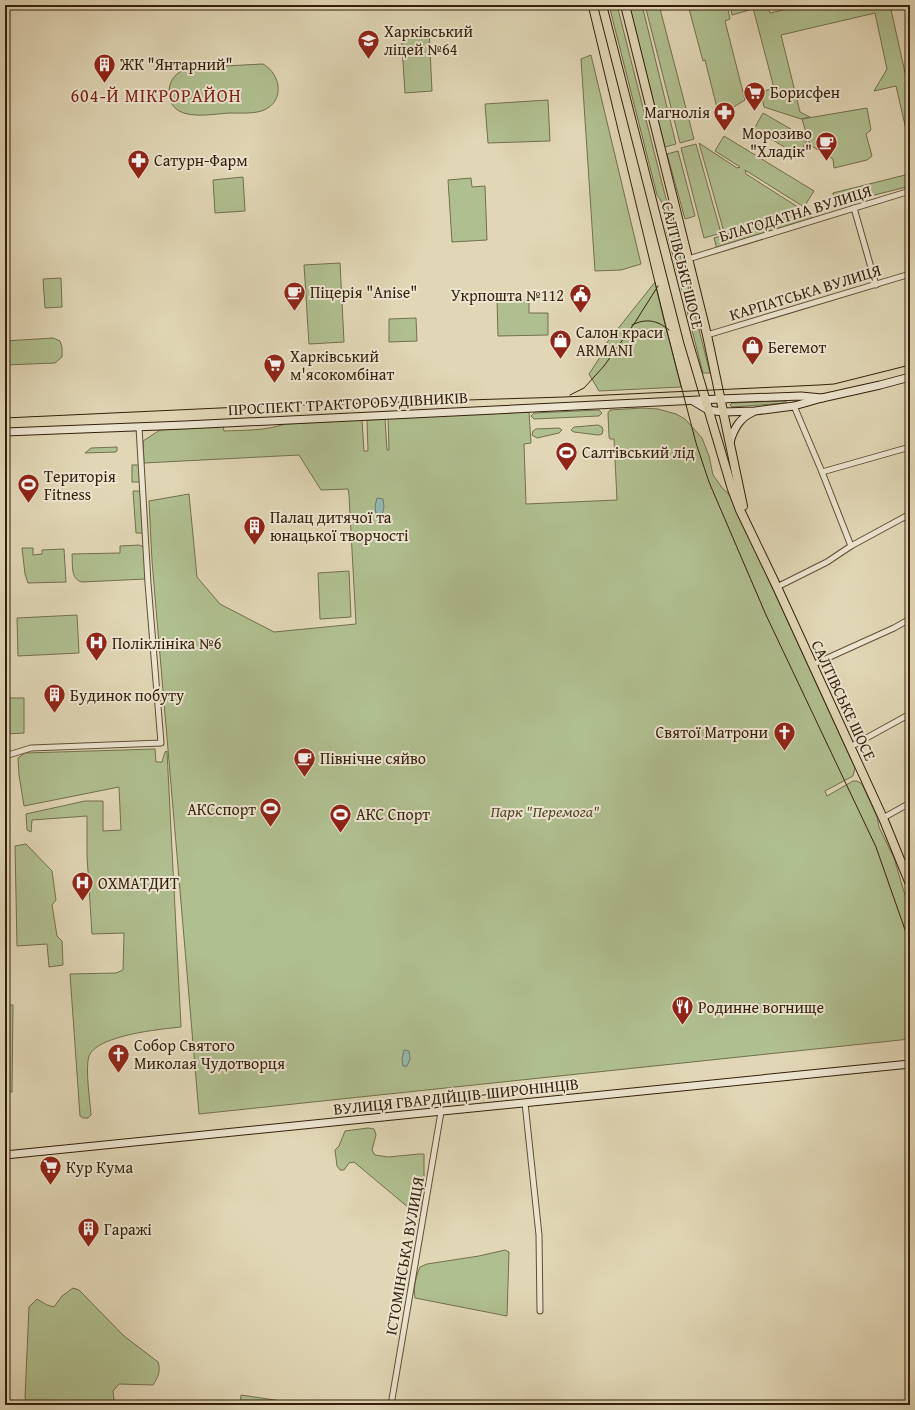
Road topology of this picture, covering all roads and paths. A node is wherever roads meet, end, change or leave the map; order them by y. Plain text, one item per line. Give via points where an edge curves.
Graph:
1 (602, 5) edge
2 (625, 5) edge
3 (910, 191) edge
4 (854, 208) junction
5 (688, 259) junction
6 (910, 274) edge
7 (876, 284) junction
8 (707, 335) junction
9 (910, 377) edge
10 (822, 398) junction
11 (720, 399) junction
12 (705, 400) junction
13 (692, 401) junction
14 (794, 406) junction
15 (708, 410) junction
16 (755, 411) junction
17 (723, 412) junction
18 (139, 427) junction
19 (5, 432) edge
20 (730, 442) junction
21 (910, 447) edge
22 (822, 472) junction
23 (910, 514) edge
24 (749, 528) junction
25 (851, 546) junction
26 (777, 587) junction
27 (910, 619) edge
28 (812, 665) junction
29 (910, 714) edge
30 (850, 747) junction
31 (5, 756) edge
32 (910, 803) edge
33 (883, 818) junction
34 (910, 884) edge
35 (910, 1064) edge
36 (525, 1103) junction
37 (441, 1112) junction
38 (5, 1156) edge
39 (540, 1311) dead end
40 (391, 1405) edge

1 - 12 main road, САЛТІВСЬКЕ ШОСЕ
2 - 5 main road, САЛТІВСЬКЕ ШОСЕ
3 - 4 street, БЛАГОДАТНА ВУЛИЦЯ
4 - 5 street, БЛАГОДАТНА ВУЛИЦЯ
4 - 7 street
5 - 8 main road, САЛТІВСЬКЕ ШОСЕ
6 - 7 street, КАРПАТСЬКА ВУЛИЦЯ
7 - 8 street, КАРПАТСЬКА ВУЛИЦЯ
8 - 11 main road, САЛТІВСЬКЕ ШОСЕ
9 - 10 main road, ПРОСПЕКТ ТРАКТОРОБУДІВНИКІВ
10 - 11 main road, ПРОСПЕКТ ТРАКТОРОБУДІВНИКІВ via 801,396
10 - 14 main road, ПРОСПЕКТ ТРАКТОРОБУДІВНИКІВ
11 - 12 main road, ПРОСПЕКТ ТРАКТОРОБУДІВНИКІВ
11 - 17 main road, САЛТІВСЬКЕ ШОСЕ
12 - 13 main road, ПРОСПЕКТ ТРАКТОРОБУДІВНИКІВ
12 - 15 main road, САЛТІВСЬКЕ ШОСЕ
13 - 15 main road, ПРОСПЕКТ ТРАКТОРОБУДІВНИКІВ
13 - 18 main road, ПРОСПЕКТ ТРАКТОРОБУДІВНИКІВ
14 - 16 main road, ПРОСПЕКТ ТРАКТОРОБУДІВНИКІВ
14 - 22 street
15 - 17 main road, ПРОСПЕКТ ТРАКТОРОБУДІВНИКІВ
15 - 24 main road, САЛТІВСЬКЕ ШОСЕ via 732,489
16 - 17 main road, ПРОСПЕКТ ТРАКТОРОБУДІВНИКІВ
16 - 20 main road via 738,422
17 - 20 main road, САЛТІВСЬКЕ ШОСЕ
18 - 19 main road, ПРОСПЕКТ ТРАКТОРОБУДІВНИКІВ
18 - 31 street via 161,743 31,748
20 - 24 main road, САЛТІВСЬКЕ ШОСЕ
21 - 22 street
22 - 25 street
23 - 25 street
24 - 26 main road, САЛТІВСЬКЕ ШОСЕ
25 - 26 street via 827,562
26 - 28 main road, САЛТІВСЬКЕ ШОСЕ
27 - 28 street
28 - 30 main road, САЛТІВСЬКЕ ШОСЕ
29 - 30 street
30 - 33 main road, САЛТІВСЬКЕ ШОСЕ
32 - 33 street
33 - 34 main road, САЛТІВСЬКЕ ШОСЕ
35 - 36 main road, ВУЛИЦЯ ГВАРДІЙЦІВ-ШИРОНІНЦІВ
36 - 37 main road, ВУЛИЦЯ ГВАРДІЙЦІВ-ШИРОНІНЦІВ
36 - 39 street via 539,1235
37 - 38 main road, ВУЛИЦЯ ГВАРДІЙЦІВ-ШИРОНІНЦІВ
37 - 40 street, ІСТОМІНСЬКА ВУЛИЦЯ

